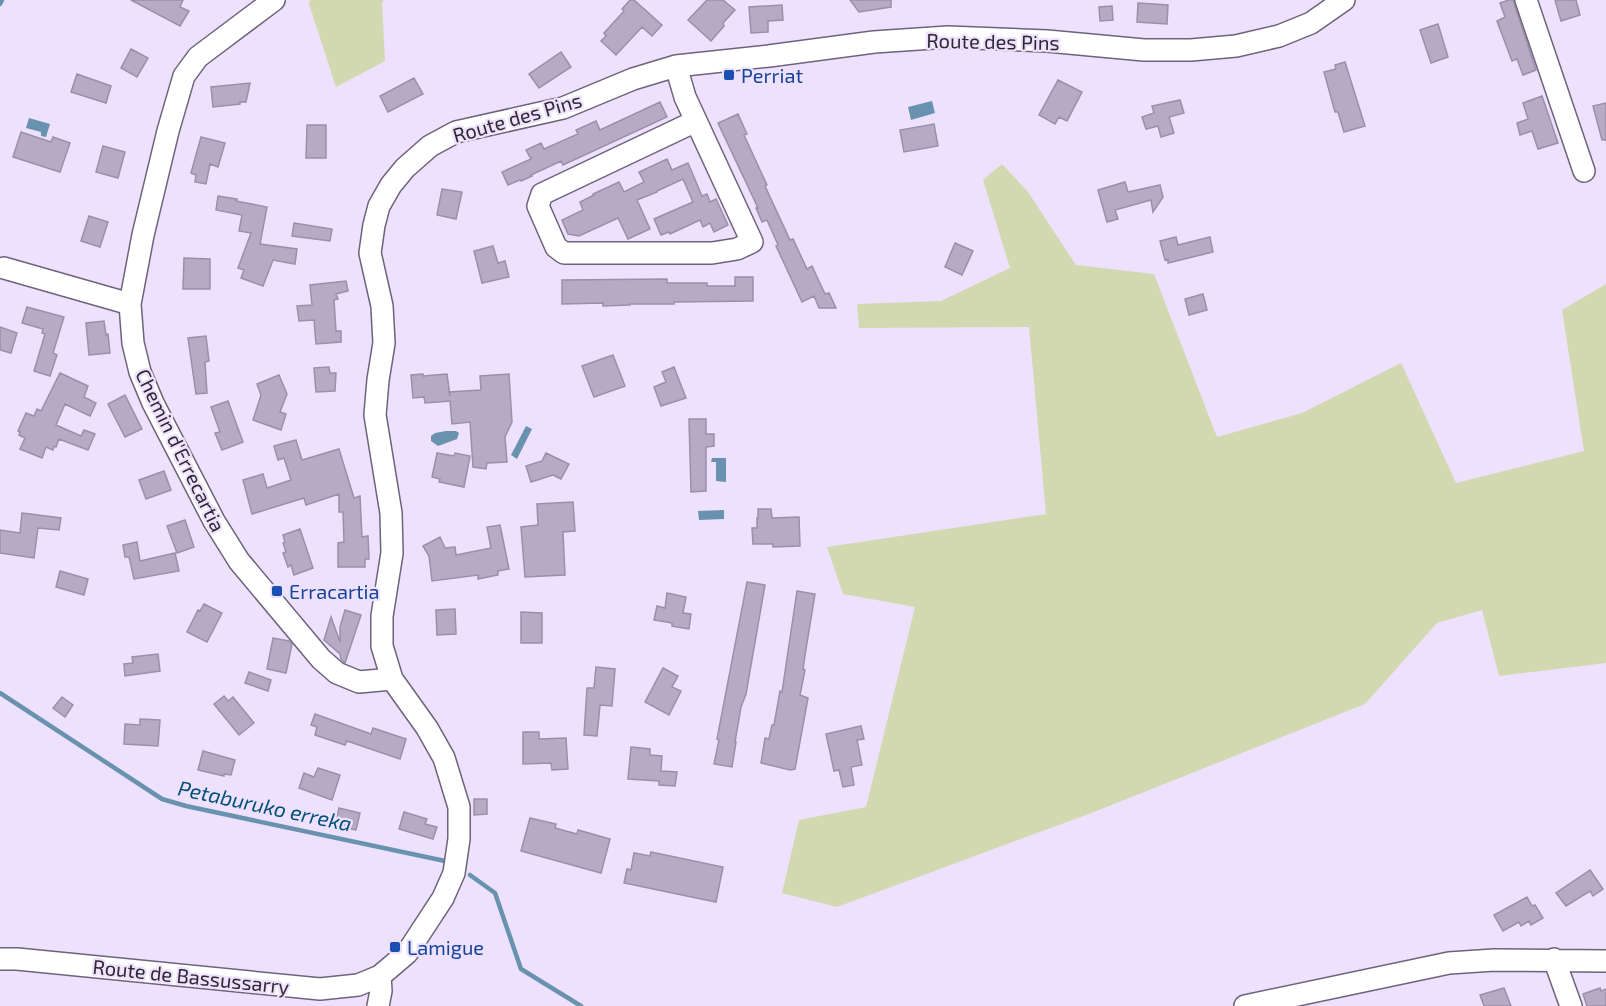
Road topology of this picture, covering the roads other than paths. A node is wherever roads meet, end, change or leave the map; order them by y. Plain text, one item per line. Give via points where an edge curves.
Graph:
1 (274, 0) edge
2 (1344, 0) edge
3 (1526, 0) edge
4 (676, 66) junction
5 (696, 121) junction
6 (1584, 171) dead end
7 (4, 268) dead end
8 (130, 304) junction
9 (392, 679) junction
10 (0, 958) edge
11 (1554, 959) junction
12 (1606, 961) edge
13 (380, 976) junction
14 (1252, 1005) edge
15 (378, 1006) edge
16 (1570, 1006) edge

1 - 8 street, Chemin d'Errecartia via 198,57 184,76 143,235
2 - 4 street, Route des Pins via 1311,23 1279,36 1236,46 1144,50 1047,41 948,38 874,42
3 - 6 street
4 - 5 street
4 - 9 street, Route des Pins via 563,108 456,132 430,146 405,168 380,206 370,253 382,306 384,343 375,415 391,513 392,553 382,616 382,646
5 - 5 street via 752,242 738,249 712,253 564,253 556,247 538,206 543,194
7 - 8 street
8 - 9 street, Chemin d'Errecartia via 140,372 214,521 240,561 337,673 359,682
9 - 13 street, Route des Pins via 444,758 459,807 459,839 454,873 443,898 407,953
10 - 13 street, Route de Bassussarry via 320,989 358,985
11 - 12 street
11 - 14 street via 1449,963
11 - 16 street
13 - 15 street

